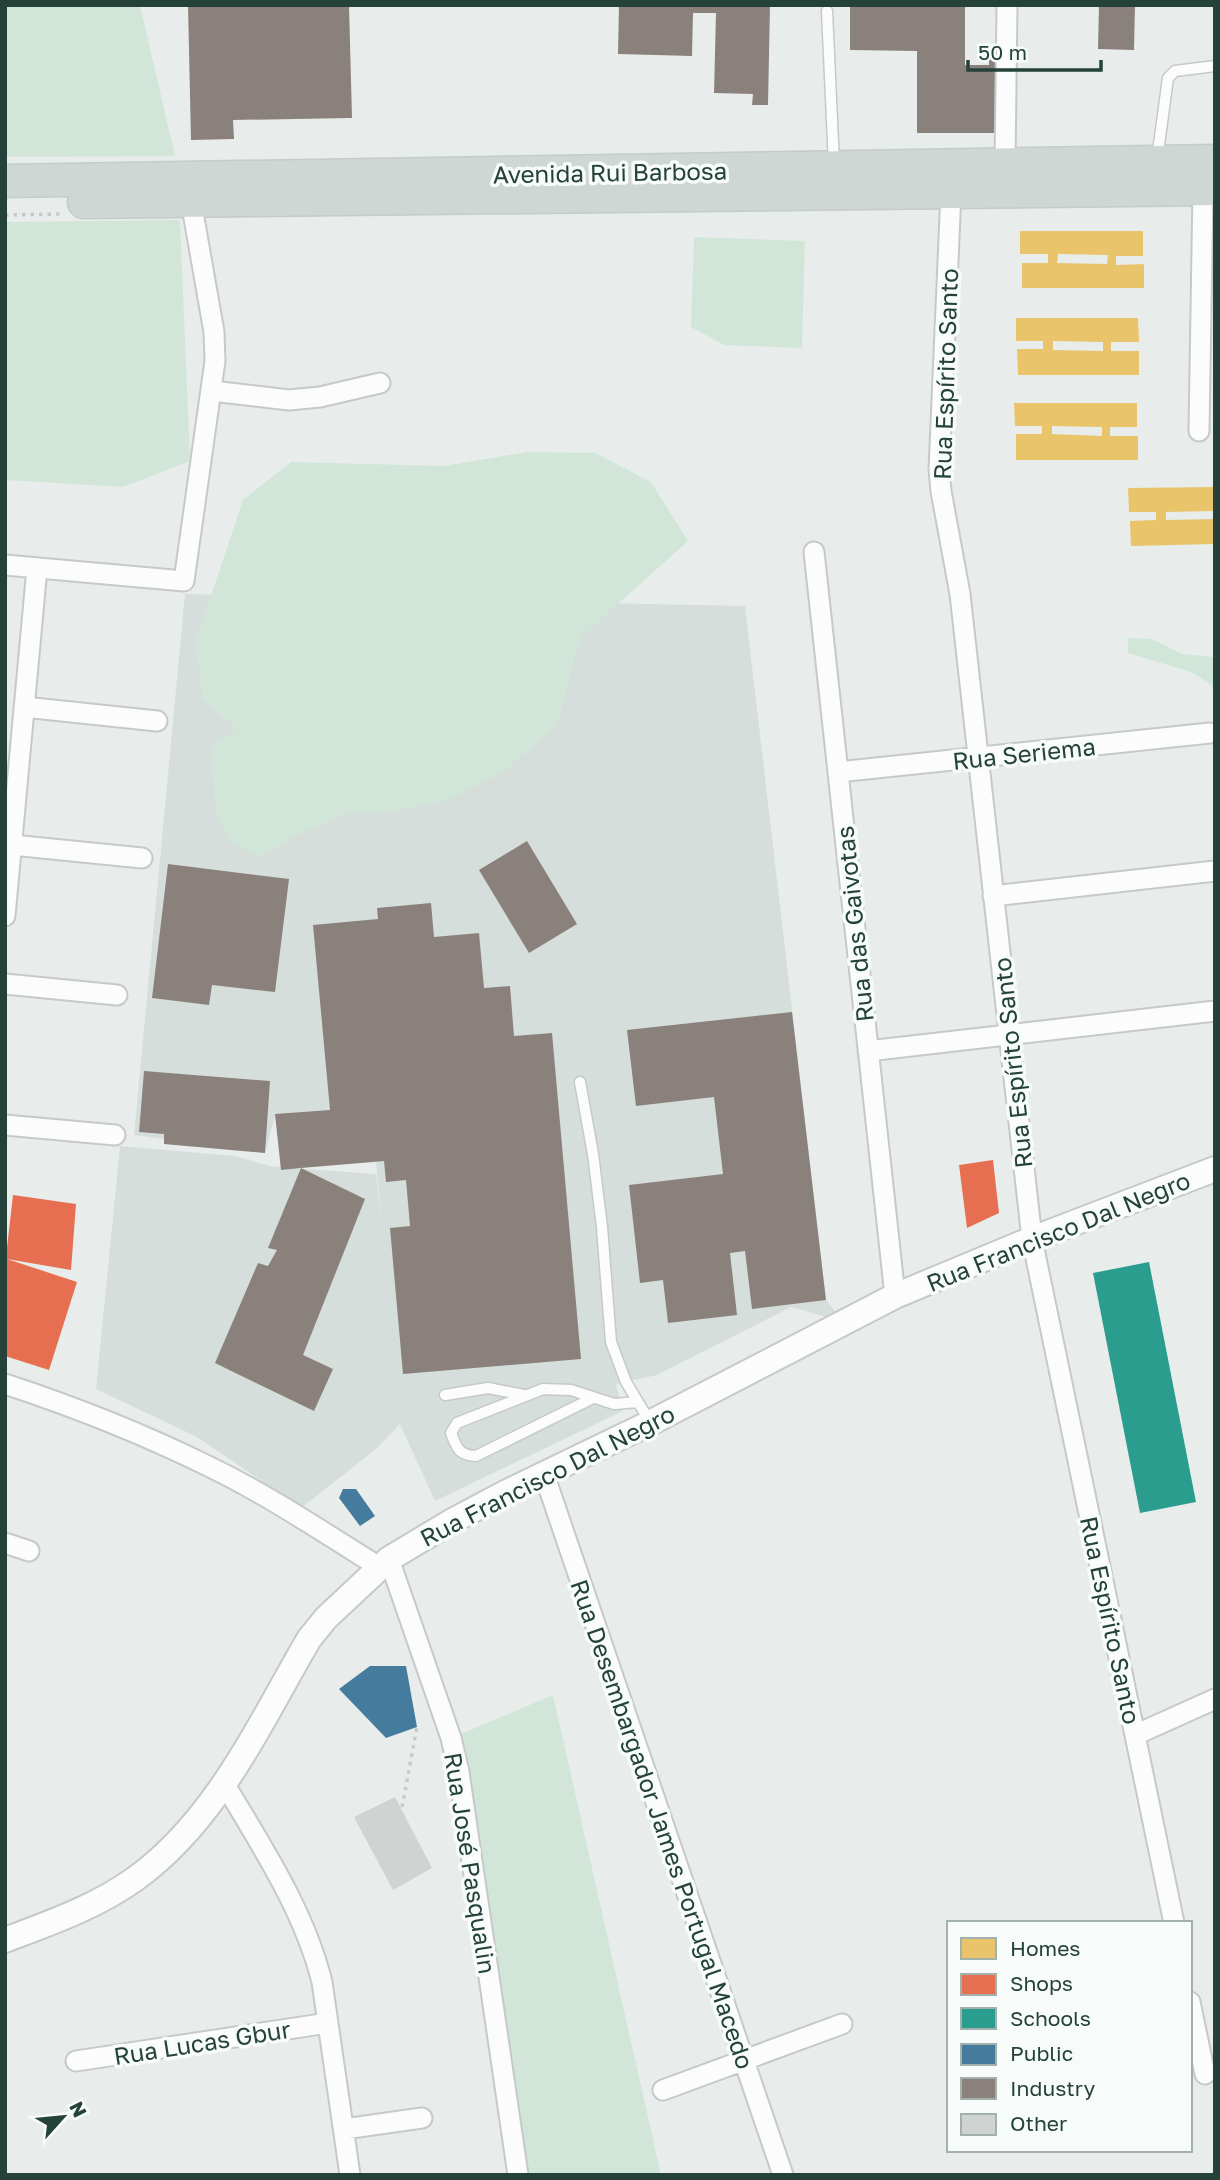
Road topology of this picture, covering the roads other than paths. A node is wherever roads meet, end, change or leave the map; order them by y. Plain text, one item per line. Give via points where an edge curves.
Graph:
1 (1007, 5) edge
2 (827, 11) dead end
3 (1215, 66) edge
4 (1157, 161) junction
5 (1215, 161) edge
6 (1005, 164) junction
7 (834, 167) junction
8 (5, 181) edge
9 (1209, 189) edge
10 (951, 192) junction
11 (191, 201) junction
12 (5, 202) edge
13 (1208, 225) edge
14 (380, 383) dead end
15 (212, 391) junction
16 (1199, 431) dead end
17 (814, 552) dead end
18 (5, 565) edge
19 (37, 568) junction
20 (24, 707) junction
21 (157, 721) dead end
22 (1210, 733) dead end
23 (978, 758) junction
24 (838, 772) junction
25 (12, 845) junction
26 (142, 858) dead end
27 (1215, 871) edge
28 (993, 897) junction
29 (5, 916) edge
30 (5, 984) edge
31 (117, 995) dead end
32 (1215, 1011) edge
33 (1008, 1035) junction
34 (868, 1051) junction
35 (580, 1082) dead end
36 (5, 1125) edge
37 (115, 1135) dead end
38 (1215, 1169) edge
39 (1032, 1239) junction
40 (895, 1296) junction
41 (5, 1384) edge
42 (444, 1395) dead end
43 (524, 1395) junction
44 (593, 1398) junction
45 (644, 1412) junction
46 (544, 1474) junction
47 (5, 1543) edge
48 (29, 1551) dead end
49 (384, 1563) junction
50 (1215, 1699) edge
51 (1135, 1735) junction
52 (225, 1783) junction
53 (1174, 1921) edge
54 (5, 1941) edge
55 (1192, 2012) edge
56 (328, 2023) junction
57 (842, 2024) dead end
58 (744, 2060) junction
59 (76, 2061) dead end
60 (1205, 2074) dead end
61 (663, 2090) dead end
62 (422, 2118) dead end
63 (344, 2129) junction
64 (350, 2175) edge
65 (517, 2175) edge
66 (783, 2175) edge

1 - 6 street
2 - 7 lane
3 - 4 lane via 1175,71 1168,78
4 - 5 main road, Avenida Rui Barbosa
4 - 6 main road, Avenida Rui Barbosa
6 - 7 main road, Avenida Rui Barbosa
7 - 8 main road, Avenida Rui Barbosa
9 - 10 main road, Avenida Rui Barbosa
9 - 13 street
10 - 11 main road, Avenida Rui Barbosa
10 - 23 street, Rua Espírito Santo via 939,470 960,594
11 - 12 main road, Avenida Rui Barbosa
11 - 15 street via 214,332
13 - 16 street
14 - 15 street via 289,401
15 - 19 street via 184,580
17 - 24 street, Rua das Gaivotas
18 - 19 street
19 - 20 street
20 - 21 street
20 - 25 street
22 - 23 street, Rua Seriema
23 - 24 street, Rua Seriema
23 - 28 street, Rua Espírito Santo
24 - 34 street, Rua das Gaivotas
25 - 26 street
25 - 29 street
27 - 28 street
28 - 33 street, Rua Espírito Santo
30 - 31 street
32 - 33 street
33 - 34 street
33 - 39 street, Rua Espírito Santo
34 - 40 street, Rua das Gaivotas
35 - 45 lane via 601,1215 611,1342
36 - 37 street
38 - 39 street, Rua Francisco Dal Negro
39 - 40 street, Rua Francisco Dal Negro
39 - 51 street, Rua Espírito Santo
40 - 45 street, Rua Francisco Dal Negro
41 - 49 street via 90,1413 209,1466
42 - 43 lane via 488,1388
43 - 44 lane via 544,1389 571,1390
43 - 44 lane via 457,1423 451,1433 457,1448 476,1455
44 - 45 lane
45 - 46 street, Rua Francisco Dal Negro
46 - 49 street, Rua Francisco Dal Negro via 454,1520
46 - 58 street, Rua Desembargador James Portugal Macedo
47 - 48 street
49 - 52 street, Rua Francisco Dal Negro via 309,1639
49 - 65 street, Rua José Pasqualin via 451,1738 459,1772
50 - 51 street
51 - 53 street, Rua Espírito Santo
52 - 54 street, Rua Francisco Dal Negro via 190,1830 135,1879 99,1901
52 - 56 street via 308,1933
55 - 60 street
56 - 59 street, Rua Lucas Gbur
56 - 63 street
57 - 58 street
58 - 61 street
58 - 66 street, Rua Desembargador James Portugal Macedo
62 - 63 street
63 - 64 street

